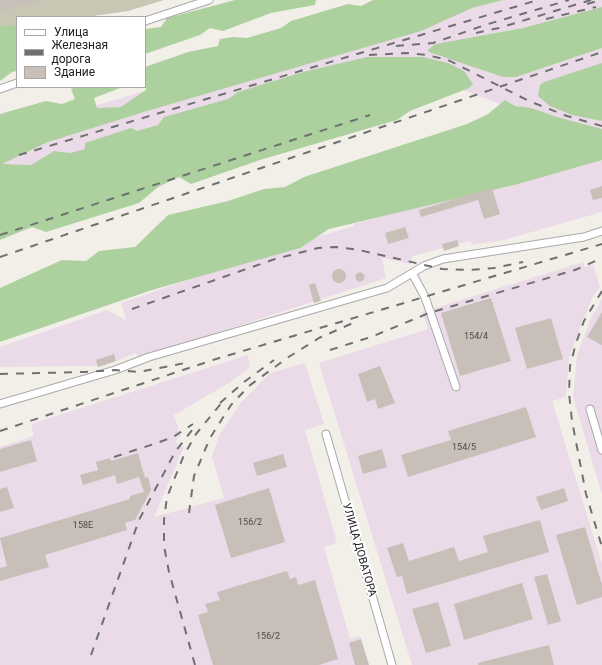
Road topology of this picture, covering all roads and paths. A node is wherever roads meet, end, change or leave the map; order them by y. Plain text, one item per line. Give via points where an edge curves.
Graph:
1 (209, 0) edge
2 (146, 21) edge
3 (16, 83) edge
4 (0, 89) edge
5 (602, 231) edge
6 (412, 272) junction
7 (456, 388) dead end
8 (0, 404) edge
9 (590, 409) dead end
10 (326, 434) dead end
11 (602, 450) edge
12 (392, 665) edge

1 - 2 street
3 - 4 street
5 - 6 street via 584,237 443,259
6 - 7 street via 425,296
6 - 8 street via 387,288 149,357 115,370
9 - 11 street
10 - 12 street, УЛИЦА ДОВАТОРА

